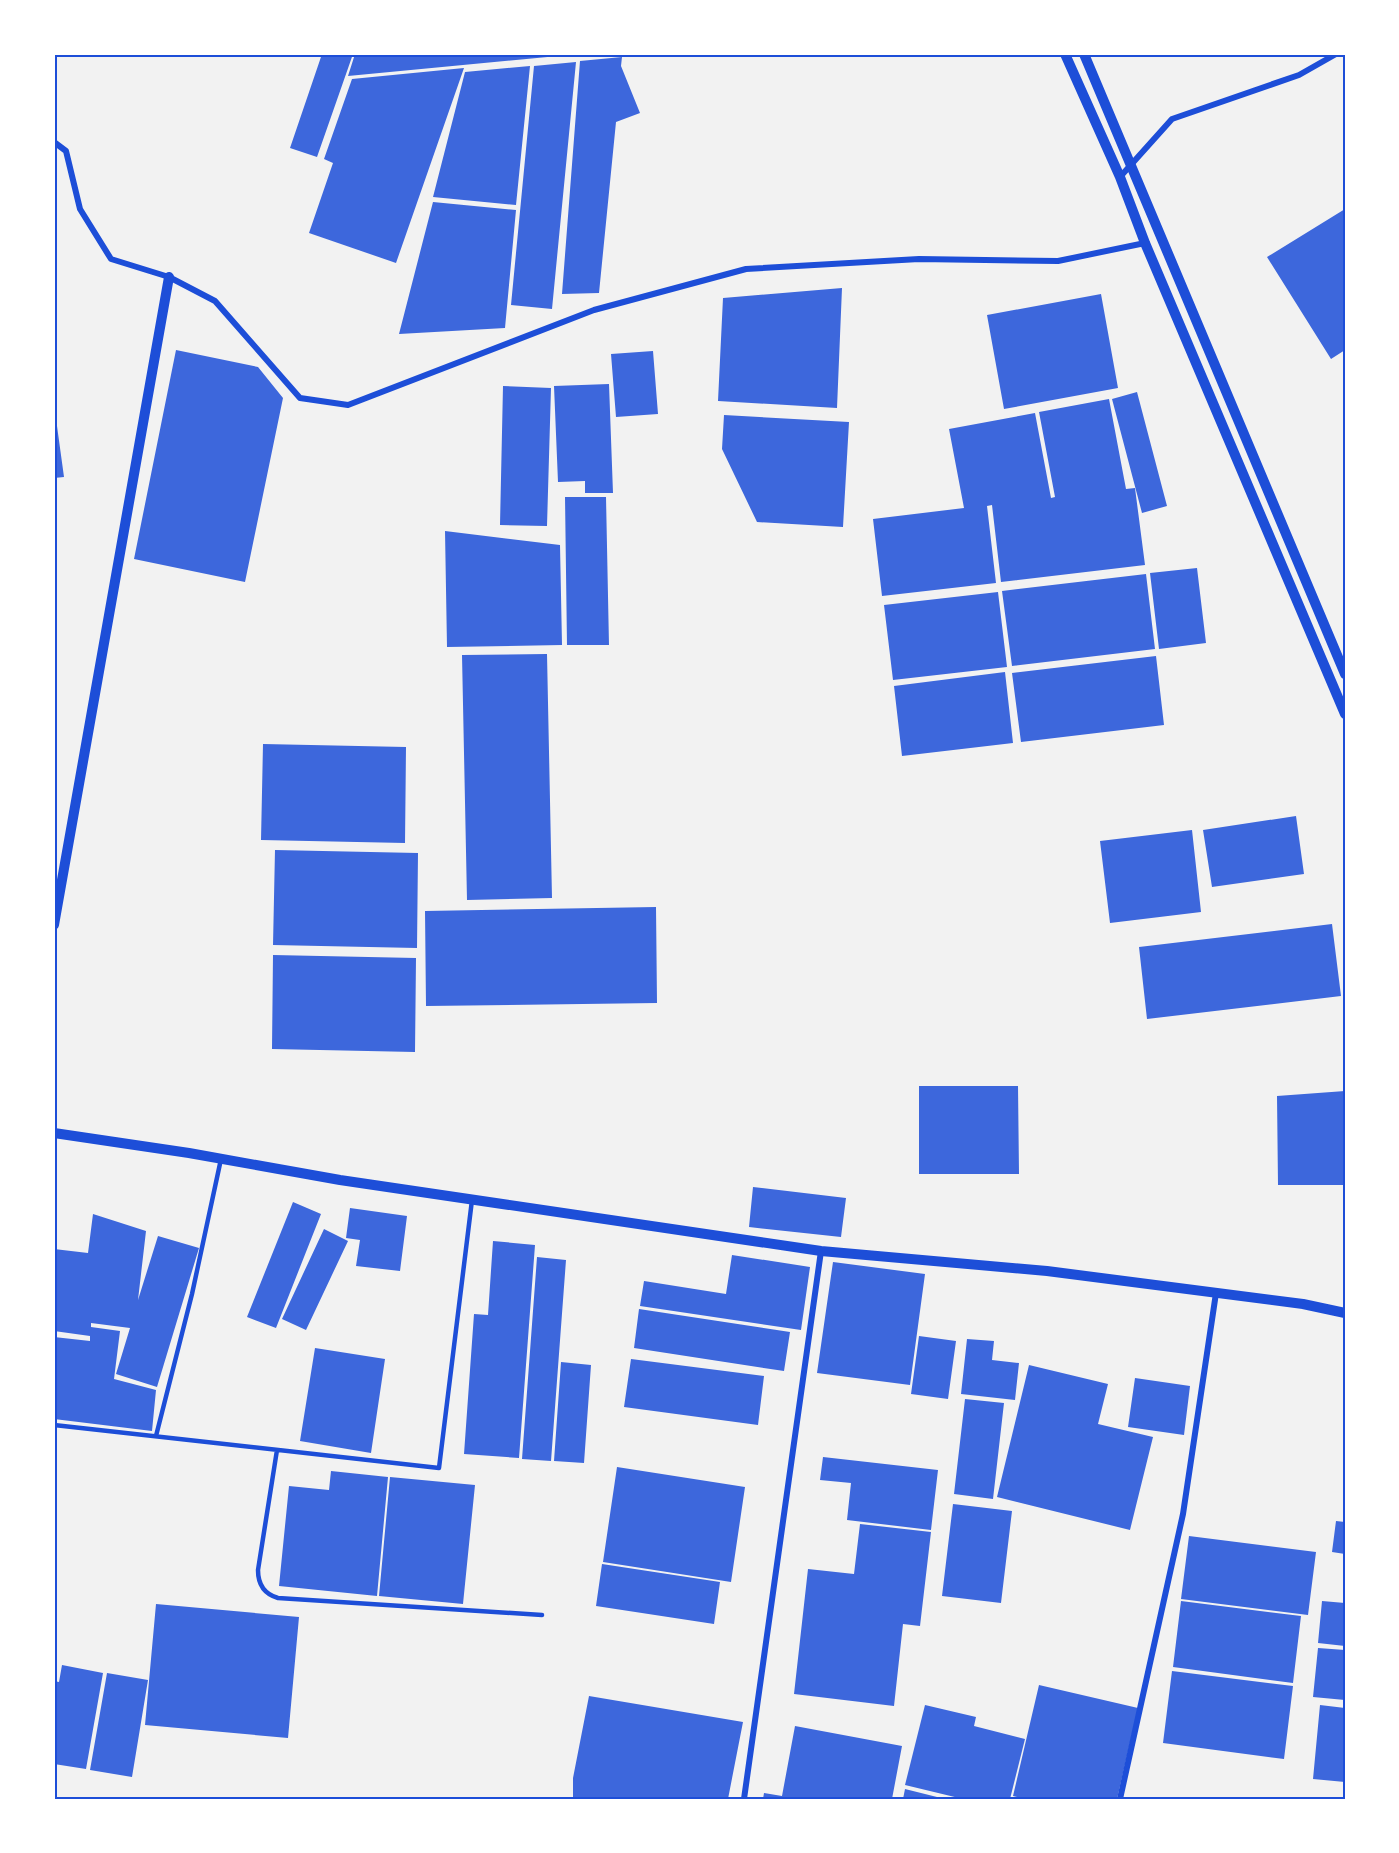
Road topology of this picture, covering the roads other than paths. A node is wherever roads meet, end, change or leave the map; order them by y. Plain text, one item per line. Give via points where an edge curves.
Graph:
1 (1065, 54) edge
2 (1084, 54) edge
3 (1335, 54) edge
4 (54, 142) edge
5 (1131, 165) junction
6 (1120, 177) junction
7 (1145, 243) junction
8 (168, 277) junction
9 (1345, 672) edge
10 (1345, 714) edge
11 (54, 925) edge
12 (54, 1133) edge
13 (221, 1159) junction
14 (472, 1200) junction
15 (821, 1251) junction
16 (1216, 1293) junction
17 (1345, 1313) edge
18 (54, 1425) edge
19 (156, 1436) junction
20 (277, 1450) junction
21 (542, 1615) dead end
22 (744, 1799) edge
23 (1120, 1799) edge

1 - 6 street
2 - 5 street
3 - 5 street via 1299,75 1172,119
4 - 8 street via 66,151 80,209 111,259
5 - 6 street
5 - 9 street
6 - 7 street
7 - 8 street via 1058,261 919,259 746,269 594,310 348,405 300,398 215,301
7 - 10 street
8 - 11 street
12 - 13 street
13 - 14 street
13 - 19 lane
14 - 15 street
14 - 20 lane via 439,1468
15 - 16 street via 1047,1271
15 - 22 street
16 - 17 street
16 - 23 street via 1183,1514
18 - 19 lane
19 - 20 lane
20 - 21 lane via 258,1570 260,1585 268,1594 278,1598

